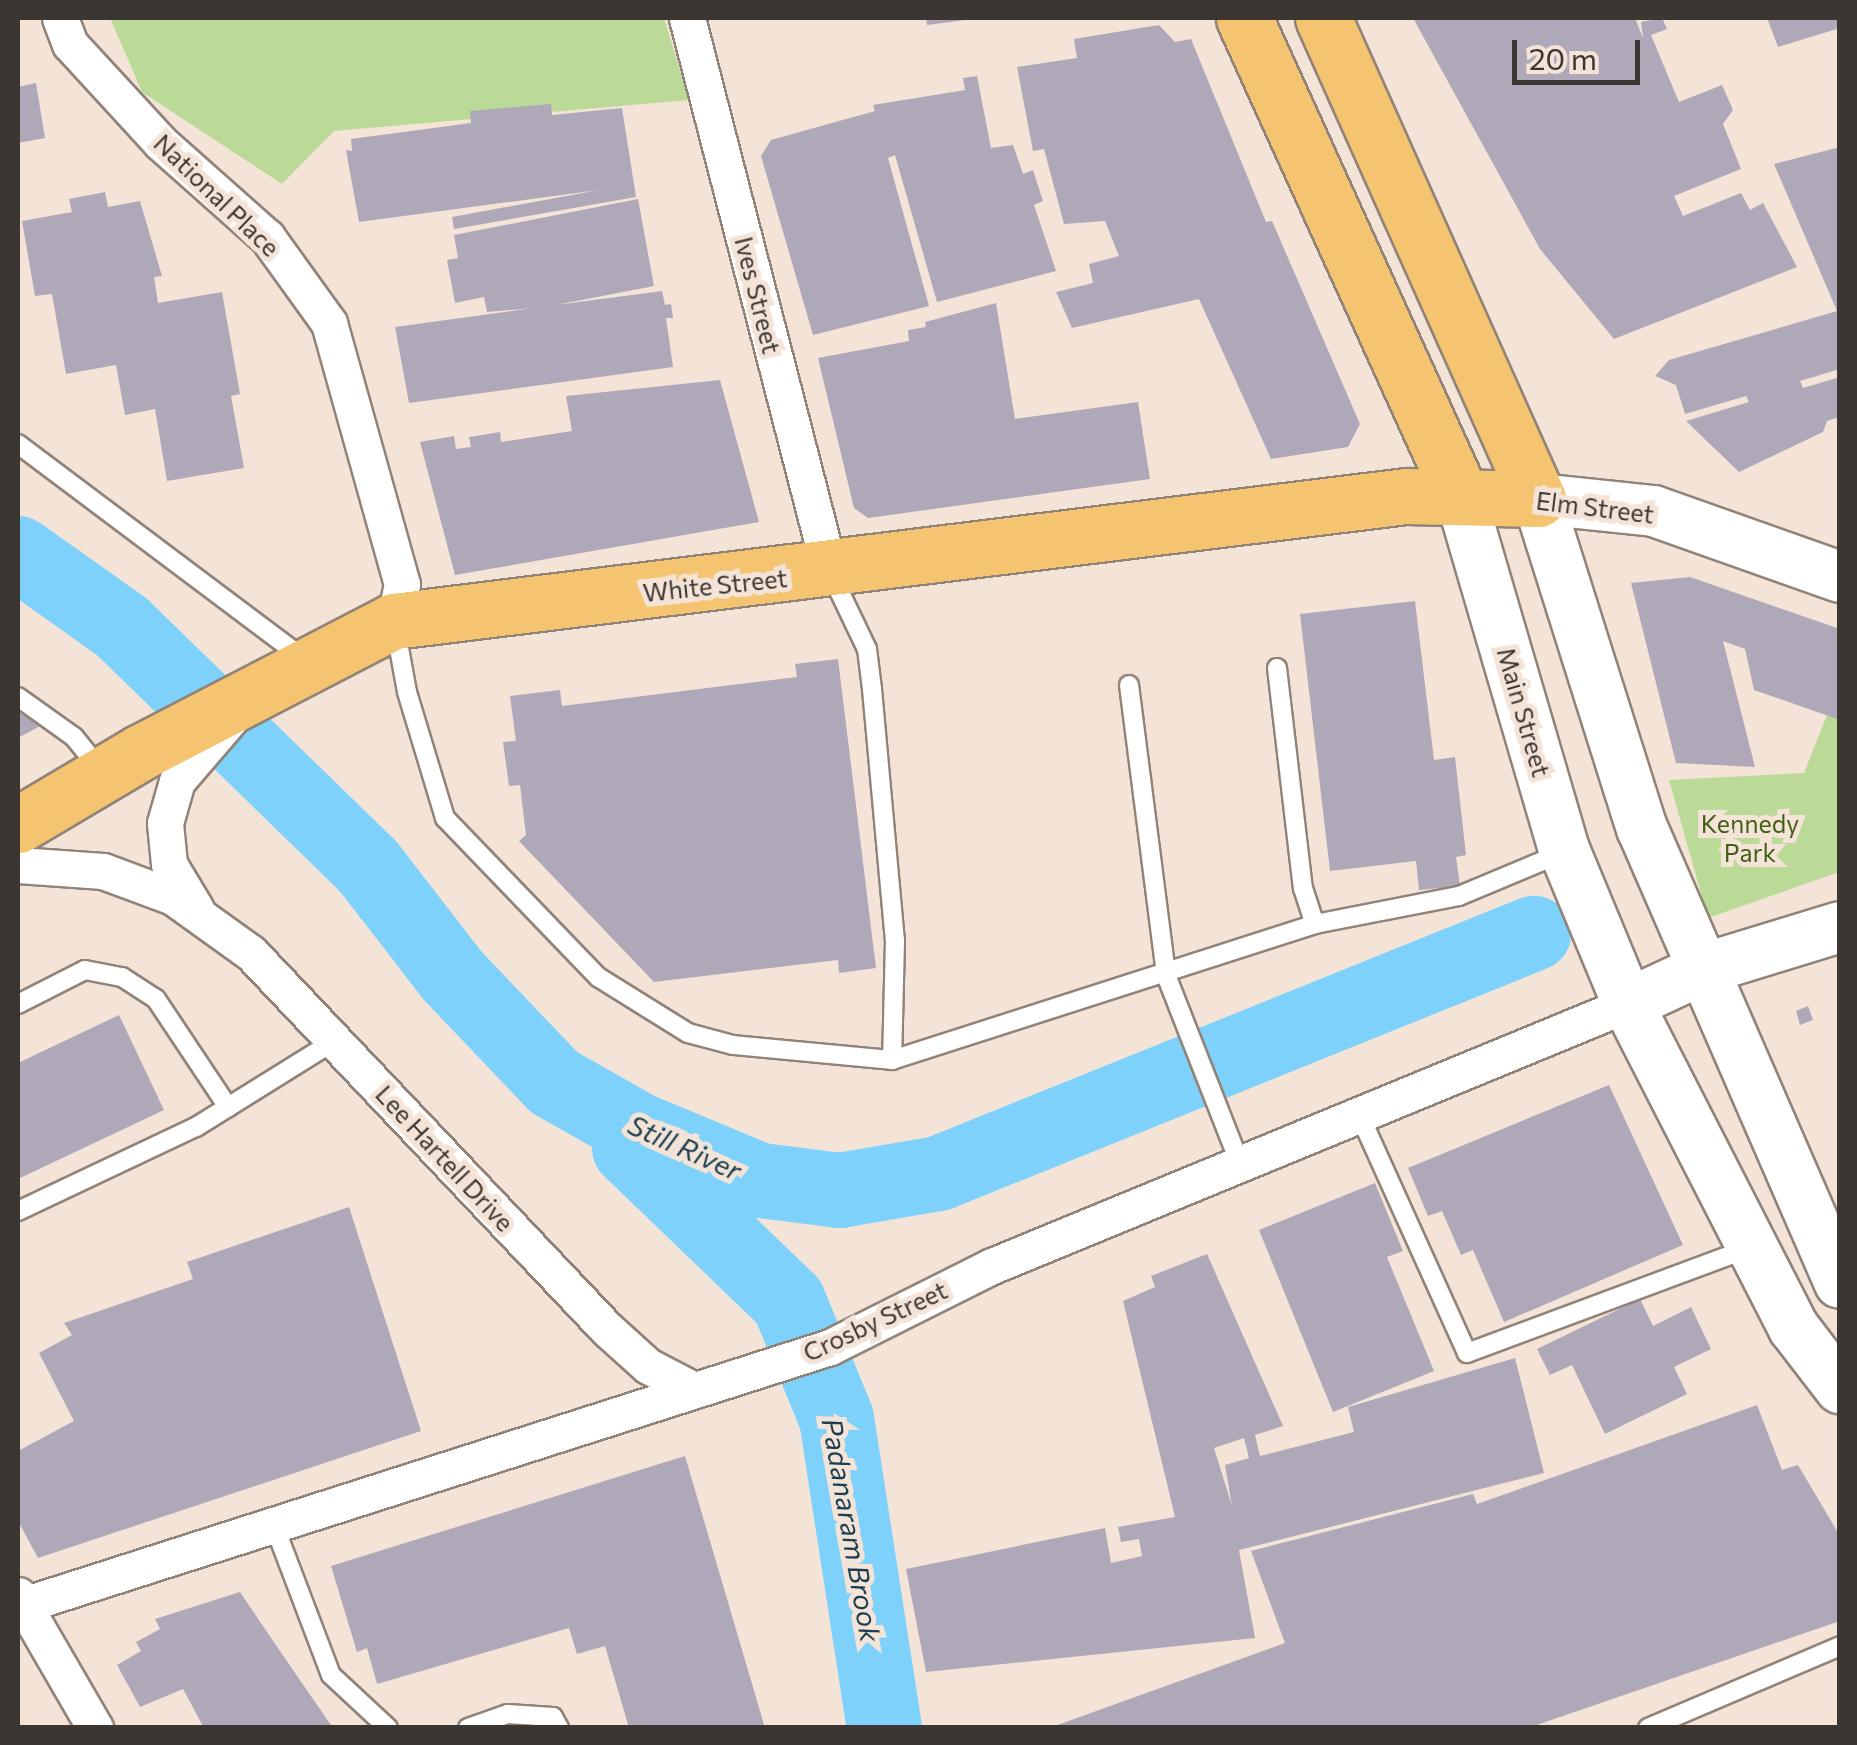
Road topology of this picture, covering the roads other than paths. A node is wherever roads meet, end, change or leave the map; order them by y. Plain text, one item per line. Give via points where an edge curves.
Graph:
1 (60, 18) edge
2 (687, 18) edge
3 (1244, 18) edge
4 (1323, 18) edge
5 (18, 444) edge
6 (1460, 494) junction
7 (1538, 499) junction
8 (830, 572) junction
9 (1840, 577) edge
10 (394, 621) junction
11 (1278, 668) dead end
12 (281, 680) junction
13 (1129, 685) dead end
14 (18, 697) edge
15 (140, 769) junction
16 (18, 824) edge
17 (1565, 852) junction
18 (18, 865) edge
19 (201, 918) junction
20 (1314, 924) junction
21 (1840, 927) edge
22 (1703, 969) junction
23 (1166, 975) junction
24 (18, 1004) edge
25 (1628, 1004) junction
26 (334, 1041) junction
27 (892, 1060) junction
28 (228, 1106) junction
29 (1360, 1116) junction
30 (1240, 1164) junction
31 (18, 1211) edge
32 (1752, 1247) junction
33 (1840, 1283) edge
34 (1840, 1388) edge
35 (694, 1390) junction
36 (274, 1525) junction
37 (20, 1600) edge
38 (1840, 1646) edge
39 (94, 1728) edge
40 (388, 1728) edge
41 (468, 1728) edge
42 (559, 1728) edge
43 (1648, 1728) edge

1 - 10 street, National Place via 70,44 161,143 267,237 329,323 402,584
2 - 8 street, Ives Street
3 - 6 main road, Main Street
4 - 7 main road
5 - 12 lane
6 - 7 main road, Elm Street
6 - 8 main road, White Street via 1109,531
6 - 17 main road, Main Street
7 - 9 main road, Elm Street via 1654,511
7 - 22 main road via 1642,828
8 - 10 main road, White Street
8 - 27 lane via 867,649 872,688 895,940
10 - 12 main road, White Street
10 - 27 lane via 407,692 445,818 598,976 688,1032 733,1046
11 - 20 lane via 1303,888
12 - 15 main road, White Street
13 - 23 lane
14 - 15 lane via 74,736
15 - 16 main road, White Street
15 - 19 street, Lee Hartell Drive via 165,824 169,864
17 - 20 lane via 1459,896
17 - 25 main road, Main Street
18 - 19 street, Lee Hartell Drive via 103,871 174,897
19 - 26 street, Lee Hartell Drive via 251,953
20 - 23 lane
21 - 22 main road, Crosby Street
22 - 25 main road, Crosby Street
22 - 33 main road
23 - 27 lane
23 - 30 lane
24 - 28 lane via 86,970 122,977 156,999
25 - 29 street, Crosby Street
25 - 32 main road, Main Street
26 - 28 lane
26 - 35 street, Lee Hartell Drive via 606,1329 648,1366
28 - 31 lane
29 - 30 street, Crosby Street
29 - 32 lane via 1467,1354
30 - 35 street, Crosby Street via 992,1266 830,1347
32 - 34 main road, Main Street via 1794,1328
35 - 36 street, Crosby Street
36 - 37 street, Crosby Street
36 - 40 lane via 331,1675
37 - 39 street
38 - 43 lane
41 - 42 lane via 508,1714 553,1717

